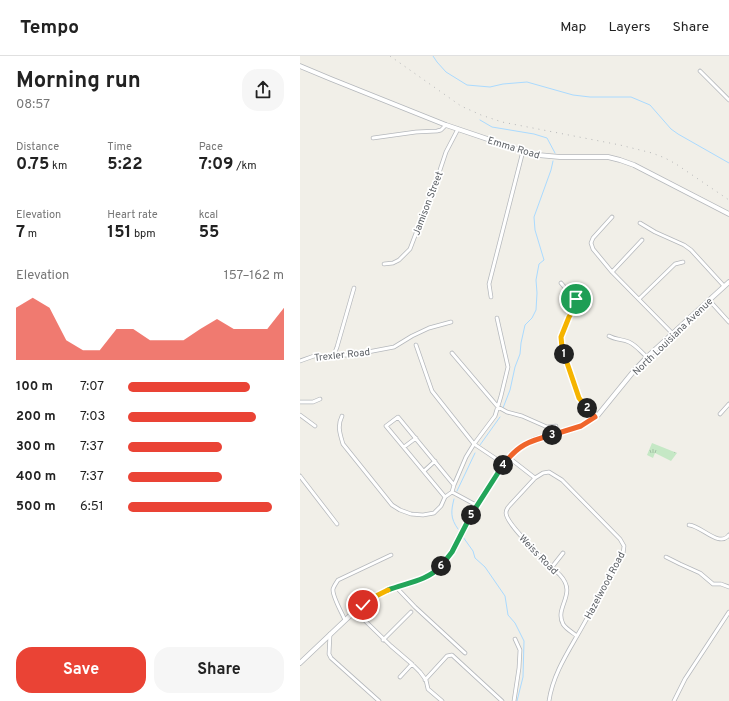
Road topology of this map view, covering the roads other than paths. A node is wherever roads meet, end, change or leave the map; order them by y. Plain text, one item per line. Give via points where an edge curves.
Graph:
1 (300, 66) edge
2 (700, 71) dead end
3 (729, 100) edge
4 (446, 125) junction
5 (458, 129) junction
6 (373, 138) dead end
7 (523, 151) junction
8 (729, 214) edge
9 (612, 217) dead end
10 (640, 224) dead end
11 (642, 240) dead end
12 (683, 262) dead end
13 (384, 264) dead end
14 (612, 272) junction
15 (729, 282) edge
16 (561, 283) dead end
17 (724, 286) junction
18 (354, 288) dead end
19 (491, 297) dead end
20 (639, 299) junction
21 (709, 300) junction
22 (497, 318) dead end
23 (451, 322) dead end
24 (729, 322) edge
25 (673, 334) junction
26 (609, 336) dead end
27 (416, 345) dead end
28 (452, 353) dead end
29 (334, 355) junction
30 (647, 357) junction
31 (300, 361) edge
32 (320, 398) dead end
33 (300, 402) edge
34 (729, 404) edge
35 (498, 407) junction
36 (720, 414) dead end
37 (300, 415) edge
38 (342, 416) dead end
39 (595, 417) junction
40 (315, 426) dead end
41 (556, 426) dead end
42 (416, 438) junction
43 (474, 444) junction
44 (404, 447) junction
45 (508, 457) junction
46 (498, 460) dead end
47 (435, 461) junction
48 (424, 471) junction
49 (300, 476) edge
50 (535, 478) junction
51 (454, 485) junction
52 (452, 492) junction
53 (445, 497) junction
54 (476, 505) junction
55 (338, 524) dead end
56 (690, 525) dead end
57 (729, 535) edge
58 (563, 553) dead end
59 (390, 555) dead end
60 (666, 556) dead end
61 (552, 566) junction
62 (396, 587) junction
63 (729, 587) edge
64 (355, 611) junction
65 (411, 612) dead end
66 (729, 612) edge
67 (345, 620) junction
68 (330, 634) junction
69 (577, 636) junction
70 (515, 639) dead end
71 (384, 640) junction
72 (465, 653) dead end
73 (300, 662) edge
74 (412, 664) junction
75 (400, 677) dead end
76 (425, 680) junction
77 (379, 701) edge
78 (442, 701) edge
79 (502, 701) edge
80 (514, 701) edge
81 (549, 701) edge
82 (674, 701) edge

1 - 4 street, Emma Road
2 - 3 street
4 - 5 street, Emma Road
4 - 6 street via 437,131
5 - 7 street, Emma Road
5 - 13 street, Jamison Street via 446,152 410,249 399,260
7 - 8 street, Emma Road via 560,158 608,157 634,164
7 - 19 street via 489,284
9 - 14 street via 591,242 593,249
10 - 17 street via 691,250
11 - 14 street
12 - 20 street via 675,264
14 - 20 street
15 - 17 street, North Louisiana Avenue
16 - 39 street via 577,302 561,337 562,347 579,398
17 - 21 street, North Louisiana Avenue
18 - 29 street
20 - 25 street
21 - 24 street
21 - 25 street, North Louisiana Avenue
22 - 35 street via 508,367
23 - 29 street, Trexler Road via 429,328 394,347 352,355
25 - 30 street, North Louisiana Avenue
26 - 30 street via 630,342
27 - 43 street via 432,391
28 - 35 street
29 - 31 street, Trexler Road via 314,356
30 - 39 street, North Louisiana Avenue
32 - 33 street via 313,402
34 - 36 street
35 - 41 street via 546,427
35 - 43 street via 495,416
37 - 40 street
38 - 53 street via 339,421 339,432 343,444 392,505 411,514 423,515 434,513
39 - 45 street, North Louisiana Avenue via 581,426 524,444
42 - 44 street
42 - 44 street via 398,416 386,426
42 - 47 street
43 - 46 street
43 - 51 street
44 - 48 street
45 - 50 street
45 - 54 street, North Louisiana Avenue
47 - 48 street
47 - 51 street
48 - 53 street
49 - 55 street
50 - 61 street, Weiss Road via 506,509 506,514 522,537
50 - 69 street, Hazelwood Road via 549,472 562,480 624,546 623,554
51 - 52 street
52 - 53 street
52 - 54 street
54 - 62 street, North Louisiana Avenue via 452,552 438,569 425,578
56 - 57 street via 718,540
58 - 61 street
59 - 67 street via 338,580 335,584 334,595
60 - 63 street via 700,573 713,584
61 - 69 street, Weiss Road via 564,580 568,591 561,614 563,623
62 - 64 street, North Louisiana Avenue via 372,598
62 - 72 street
64 - 67 street, North Louisiana Avenue
64 - 71 street
65 - 71 street
66 - 82 street via 685,679
67 - 68 street, North Louisiana Avenue
68 - 73 street, North Louisiana Avenue
68 - 77 street via 331,658
69 - 81 street, Hazelwood Road via 555,678
70 - 80 street via 520,650
71 - 74 street
74 - 75 street
74 - 76 street
76 - 78 street via 428,689
76 - 79 street via 447,656 452,655

